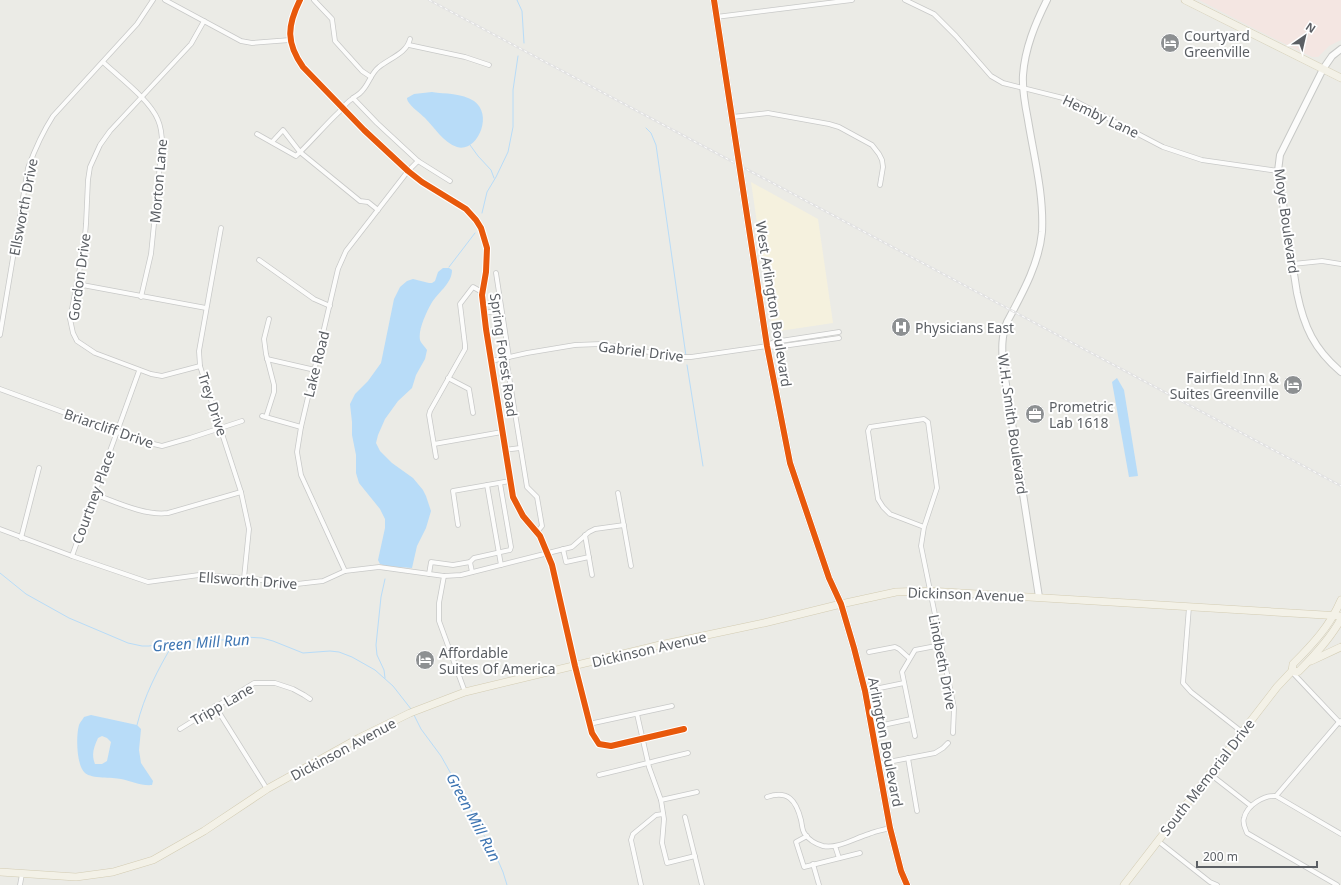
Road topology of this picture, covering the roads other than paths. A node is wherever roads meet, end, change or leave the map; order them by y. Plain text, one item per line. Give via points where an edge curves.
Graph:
1 (153, 0) edge
2 (165, 0) edge
3 (300, 0) edge
4 (314, 0) edge
5 (714, 0) edge
6 (852, 0) edge
7 (906, 0) edge
8 (1047, 0) edge
9 (1185, 0) edge
10 (838, 1) edge
11 (716, 17) junction
12 (204, 21) junction
13 (410, 39) dead end
14 (290, 40) junction
15 (409, 45) junction
16 (1341, 49) edge
17 (103, 62) junction
18 (489, 65) dead end
19 (1323, 69) junction
20 (371, 76) junction
21 (1341, 78) edge
22 (1023, 88) junction
23 (141, 97) junction
24 (353, 98) junction
25 (342, 108) junction
26 (732, 117) junction
27 (257, 134) dead end
28 (272, 142) junction
29 (300, 152) junction
30 (418, 161) junction
31 (408, 171) junction
32 (1278, 171) junction
33 (450, 181) dead end
34 (880, 185) dead end
35 (378, 210) junction
36 (221, 228) dead end
37 (259, 260) dead end
38 (1293, 264) junction
39 (1341, 264) edge
40 (496, 273) dead end
41 (77, 284) junction
42 (482, 292) junction
43 (141, 297) junction
44 (330, 306) junction
45 (206, 308) junction
46 (501, 310) junction
47 (484, 313) junction
48 (269, 319) dead end
49 (839, 332) dead end
50 (0, 335) edge
51 (840, 338) dead end
52 (767, 346) junction
53 (507, 357) junction
54 (267, 359) junction
55 (491, 361) junction
56 (200, 366) junction
57 (315, 370) junction
58 (139, 371) junction
59 (1341, 372) edge
60 (448, 378) junction
61 (0, 389) edge
62 (473, 413) dead end
63 (242, 421) dead end
64 (221, 427) junction
65 (301, 427) junction
66 (117, 432) junction
67 (502, 432) junction
68 (434, 444) junction
69 (520, 448) junction
70 (505, 450) junction
71 (436, 457) dead end
72 (39, 468) dead end
73 (510, 481) junction
74 (500, 483) junction
75 (487, 485) junction
76 (241, 492) junction
77 (618, 493) dead end
78 (94, 494) junction
79 (458, 525) dead end
80 (624, 525) junction
81 (924, 527) junction
82 (0, 529) edge
83 (537, 532) junction
84 (585, 535) junction
85 (21, 538) junction
86 (563, 549) junction
87 (498, 552) junction
88 (548, 553) junction
89 (72, 556) junction
90 (589, 557) junction
91 (470, 562) junction
92 (501, 565) junction
93 (631, 566) dead end
94 (345, 570) junction
95 (472, 572) junction
96 (429, 574) junction
97 (592, 575) dead end
98 (444, 576) junction
99 (244, 578) junction
100 (929, 591) junction
101 (1039, 597) junction
102 (1341, 600) edge
103 (841, 604) junction
104 (1189, 607) junction
105 (1339, 617) edge
106 (941, 645) junction
107 (1341, 647) edge
108 (869, 652) dead end
109 (909, 658) junction
110 (1308, 662) junction
111 (575, 666) junction
112 (1292, 672) junction
113 (904, 683) junction
114 (865, 691) junction
115 (464, 692) junction
116 (310, 699) dead end
117 (216, 706) junction
118 (672, 706) dead end
119 (637, 714) junction
120 (912, 719) junction
121 (1340, 722) edge
122 (589, 724) junction
123 (883, 725) dead end
124 (180, 729) dead end
125 (684, 729) dead end
126 (1242, 732) junction
127 (953, 733) dead end
128 (915, 736) dead end
129 (642, 739) junction
130 (948, 743) dead end
131 (688, 753) dead end
132 (908, 758) junction
133 (648, 762) junction
134 (878, 764) junction
135 (1210, 774) junction
136 (599, 775) dead end
137 (267, 790) junction
138 (697, 792) dead end
139 (1276, 796) junction
140 (767, 797) dead end
141 (661, 800) junction
142 (1251, 806) junction
143 (917, 811) dead end
144 (663, 814) junction
145 (685, 817) dead end
146 (890, 828) junction
147 (1341, 834) edge
148 (807, 836) junction
149 (1158, 841) junction
150 (835, 846) junction
151 (860, 853) dead end
152 (695, 856) junction
153 (839, 858) junction
154 (813, 864) junction
155 (0, 872) edge
156 (22, 874) junction
157 (1329, 881) junction
158 (1209, 883) edge
159 (20, 885) edge
160 (641, 885) edge
161 (702, 885) edge
162 (819, 885) edge
163 (907, 885) edge
164 (1124, 885) edge
165 (1217, 885) edge
166 (1327, 885) edge
167 (1337, 885) edge

1 - 17 street, Ellsworth Drive via 137,24
2 - 12 street
3 - 14 street, Spring Forest Road via 294,11
4 - 20 street via 332,19 335,41 362,71
5 - 11 main road, West Arlington Boulevard
6 - 10 street
7 - 22 street, Hemby Lane via 934,14 991,76
8 - 22 main road, W.H. Smith Boulevard via 1027,46
9 - 19 main road
10 - 11 street
11 - 26 main road, West Arlington Boulevard
12 - 14 street via 241,42
12 - 23 street, Gordon Drive via 191,44
13 - 15 street
14 - 25 street, Spring Forest Road via 295,56 303,67
15 - 18 street
15 - 20 street via 378,67
16 - 19 main road, Moye Boulevard via 1332,56
17 - 23 street, Morton Lane
17 - 50 street, Ellsworth Drive via 53,116 36,146 28,168
19 - 21 main road
19 - 32 main road, Moye Boulevard via 1280,155
20 - 24 street via 365,88
22 - 32 street, Hemby Lane via 1075,101 1164,147 1202,160
22 - 101 main road, W.H. Smith Boulevard via 1042,205 1042,233 1034,265 1006,327 1001,346
23 - 41 street, Gordon Drive via 100,145 90,167 86,224
23 - 43 street, Morton Lane via 154,112 162,132 162,144 152,254
24 - 25 street
24 - 30 street
25 - 29 street
25 - 31 street, Spring Forest Road
26 - 34 street via 768,113 839,127 872,145 879,154 883,167
26 - 52 main road, West Arlington Boulevard
27 - 28 street
28 - 29 street via 296,156
28 - 29 street via 283,130
29 - 35 street via 360,201 368,202
30 - 31 street, Lake Road
30 - 33 street
31 - 35 street, Lake Road
31 - 42 street, Spring Forest Road via 466,209 482,228 487,248
32 - 38 main road, Moye Boulevard
35 - 44 street, Lake Road via 346,251 338,269
36 - 45 street, Trey Drive
37 - 44 street via 314,299
38 - 39 street via 1322,261
38 - 59 main road, Moye Boulevard via 1298,299 1306,326 1320,350
40 - 46 street
41 - 43 street
41 - 58 street, Gordon Drive via 70,319 77,341 95,353
42 - 47 street, Spring Forest Road
42 - 60 street via 473,287 460,304 465,349
43 - 45 street
44 - 57 street, Lake Road
45 - 56 street, Trey Drive via 199,351
46 - 47 street
46 - 53 street
47 - 55 street, Spring Forest Road
48 - 54 street via 264,339
49 - 52 street via 774,342
51 - 52 street
52 - 53 street, Gabriel Drive via 679,357 601,344
52 - 103 main road, West Arlington Boulevard via 790,463 829,578
53 - 55 street, Gabriel Drive
53 - 69 street
54 - 57 street
54 - 65 street via 274,392 264,416
55 - 67 street, Spring Forest Road
56 - 58 street, Gordon Drive via 162,376
56 - 64 street, Trey Drive
57 - 65 street, Lake Road
58 - 66 street, Courtney Place
60 - 62 street via 469,389
60 - 68 street via 429,415
61 - 66 street, Briarcliff Drive
63 - 64 street, Briarcliff Drive
64 - 66 street, Briarcliff Drive via 162,446
64 - 76 street, Trey Drive
65 - 94 street, Lake Road via 297,452 301,475
66 - 78 street, Courtney Place
67 - 68 street
67 - 70 street, Spring Forest Road
68 - 71 street
69 - 70 street
69 - 83 street via 527,487 537,497 542,526
70 - 73 street, Spring Forest Road
72 - 85 street
73 - 74 street
73 - 83 street, Spring Forest Road via 513,497 523,516
74 - 75 street
74 - 87 street via 511,547 510,550
75 - 79 street via 453,491
75 - 87 street
76 - 78 street via 159,515
76 - 99 street, Trey Drive via 249,529
77 - 80 street
78 - 89 street, Courtney Place
80 - 84 street, Ellsworth Drive via 595,529
80 - 93 street
81 - 81 street, Lindbeth Drive via 890,514 880,504 876,492 868,428 927,420 937,488
81 - 100 street, Lindbeth Drive via 921,546
82 - 85 street, Ellsworth Drive
83 - 88 street, Spring Forest Road
84 - 86 street, Ellsworth Drive via 572,546
84 - 90 street
85 - 89 street, Ellsworth Drive
86 - 88 street, Ellsworth Drive
86 - 90 street via 566,562
87 - 91 street via 474,558
87 - 92 street
88 - 92 street, Ellsworth Drive
88 - 111 street, Spring Forest Road
89 - 99 street, Ellsworth Drive via 148,582 199,575
90 - 97 street
91 - 95 street
91 - 96 street via 453,565 431,562
92 - 95 street, Ellsworth Drive
94 - 96 street, Ellsworth Drive via 380,567
94 - 99 street, Ellsworth Drive via 323,581 297,584
95 - 98 street, Ellsworth Drive
96 - 98 street, Ellsworth Drive
98 - 115 street via 439,621
100 - 101 main road, Dickinson Avenue
100 - 103 main road, Dickinson Avenue via 896,592
100 - 106 street, Lindbeth Drive
101 - 104 main road, Dickinson Avenue
102 - 105 main road, South Memorial Drive
103 - 111 main road, Dickinson Avenue
103 - 114 main road, Arlington Boulevard
104 - 105 main road, Dickinson Avenue
104 - 126 street via 1183,683
105 - 110 main road, South Memorial Drive via 1327,640
105 - 112 main road, South Memorial Drive via 1293,664
106 - 109 street via 915,650
106 - 127 street, Lindbeth Drive via 954,708
107 - 110 main road
108 - 109 street via 895,647
109 - 113 street via 902,672
110 - 112 main road, South Memorial Drive via 1297,672
111 - 115 main road, Dickinson Avenue
111 - 122 street, Spring Forest Road
112 - 121 street
112 - 126 main road, South Memorial Drive
113 - 114 street
113 - 120 street
114 - 134 main road, Arlington Boulevard
115 - 137 main road, Dickinson Avenue via 410,713 359,738
116 - 117 street, Tripp Lane via 293,689 275,683 254,683
117 - 124 street, Tripp Lane
117 - 137 street
118 - 119 street
119 - 122 street
119 - 129 street
120 - 123 street
120 - 128 street
121 - 139 street
122 - 129 street, Spring Forest Road via 599,744 611,746
125 - 129 street
126 - 135 main road, South Memorial Drive
129 - 133 street
130 - 132 street via 935,753
131 - 133 street
132 - 134 street
132 - 143 street
133 - 136 street
133 - 141 street
134 - 146 main road, Arlington Boulevard
135 - 142 street
135 - 149 main road, South Memorial Drive
137 - 156 main road, Dickinson Avenue via 153,860 113,872 76,877
138 - 141 street
139 - 142 street via 1258,800
139 - 147 street
140 - 148 street via 784,795 794,801 804,834
141 - 144 street
142 - 157 street via 1244,817 1247,833
144 - 152 street via 662,843 666,862
144 - 160 street via 656,815 633,834 631,840
145 - 152 street
146 - 150 street
146 - 163 main road, Arlington Boulevard
148 - 150 street via 823,846
148 - 154 street via 796,842 804,867
149 - 158 street
149 - 164 main road, South Memorial Drive
150 - 153 street
151 - 153 street
152 - 161 street
153 - 154 street
154 - 162 street
155 - 156 main road, Dickinson Avenue
156 - 159 street
157 - 166 street
157 - 167 street
158 - 165 street

